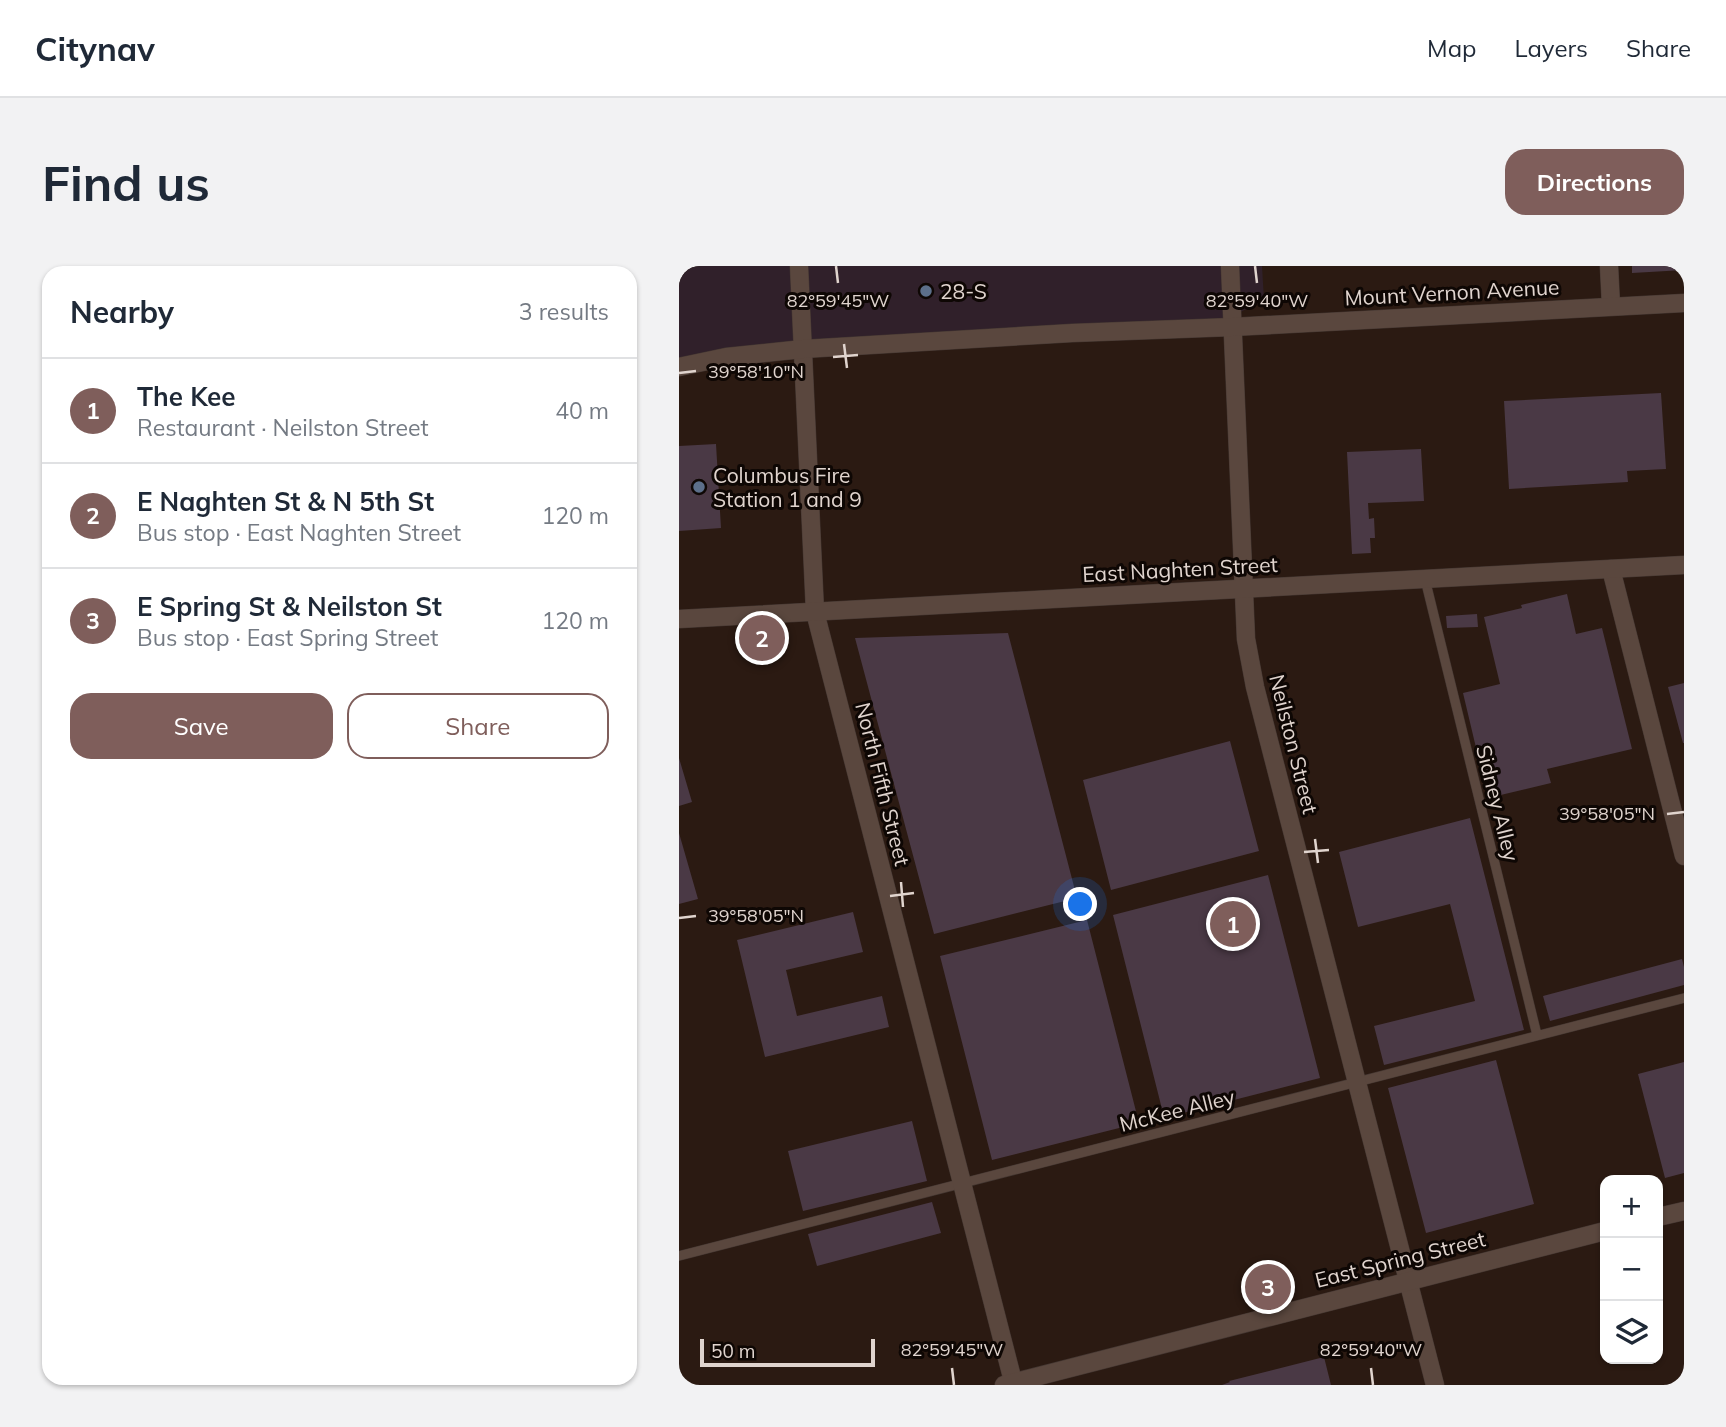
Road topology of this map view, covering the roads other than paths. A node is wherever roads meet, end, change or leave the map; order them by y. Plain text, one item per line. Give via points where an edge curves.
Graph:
1 (799, 266) edge
2 (1230, 266) edge
3 (1609, 266) edge
4 (1684, 303) edge
5 (1611, 306) junction
6 (1232, 327) junction
7 (803, 349) junction
8 (679, 367) edge
9 (1684, 565) edge
10 (1611, 569) junction
11 (1425, 579) junction
12 (1243, 589) junction
13 (815, 612) junction
14 (679, 619) edge
15 (1684, 856) edge
16 (1684, 998) edge
17 (1537, 1035) junction
18 (1357, 1082) junction
19 (962, 1183) junction
20 (1684, 1211) edge
21 (1663, 1216) edge
22 (1600, 1232) edge
23 (679, 1255) edge
24 (1408, 1281) junction
25 (1011, 1384) edge
26 (1434, 1385) edge

1 - 7 main road, North Fifth Street
2 - 6 main road, Neilston Street
3 - 5 main road
4 - 5 main road, Mount Vernon Avenue
5 - 6 main road, Mount Vernon Avenue
6 - 7 main road, Mount Vernon Avenue
6 - 12 main road, Neilston Street
7 - 8 main road, Mount Vernon Avenue
7 - 13 main road, North Fifth Street
9 - 10 main road, East Naghten Street
10 - 11 main road, East Naghten Street
10 - 15 main road
11 - 12 main road, East Naghten Street
11 - 17 lane, Sidney Alley
12 - 13 main road, East Naghten Street
12 - 18 main road, Neilston Street via 1255,687
13 - 14 main road, East Naghten Street
13 - 19 main road, North Fifth Street
16 - 17 lane, McKee Alley
17 - 18 lane, McKee Alley
18 - 19 lane, McKee Alley
18 - 24 main road, Neilston Street
19 - 23 lane, McKee Alley
19 - 25 main road, North Fifth Street
20 - 21 main road
22 - 24 main road, East Spring Street
24 - 25 main road, East Spring Street
24 - 26 main road, Neilston Street

